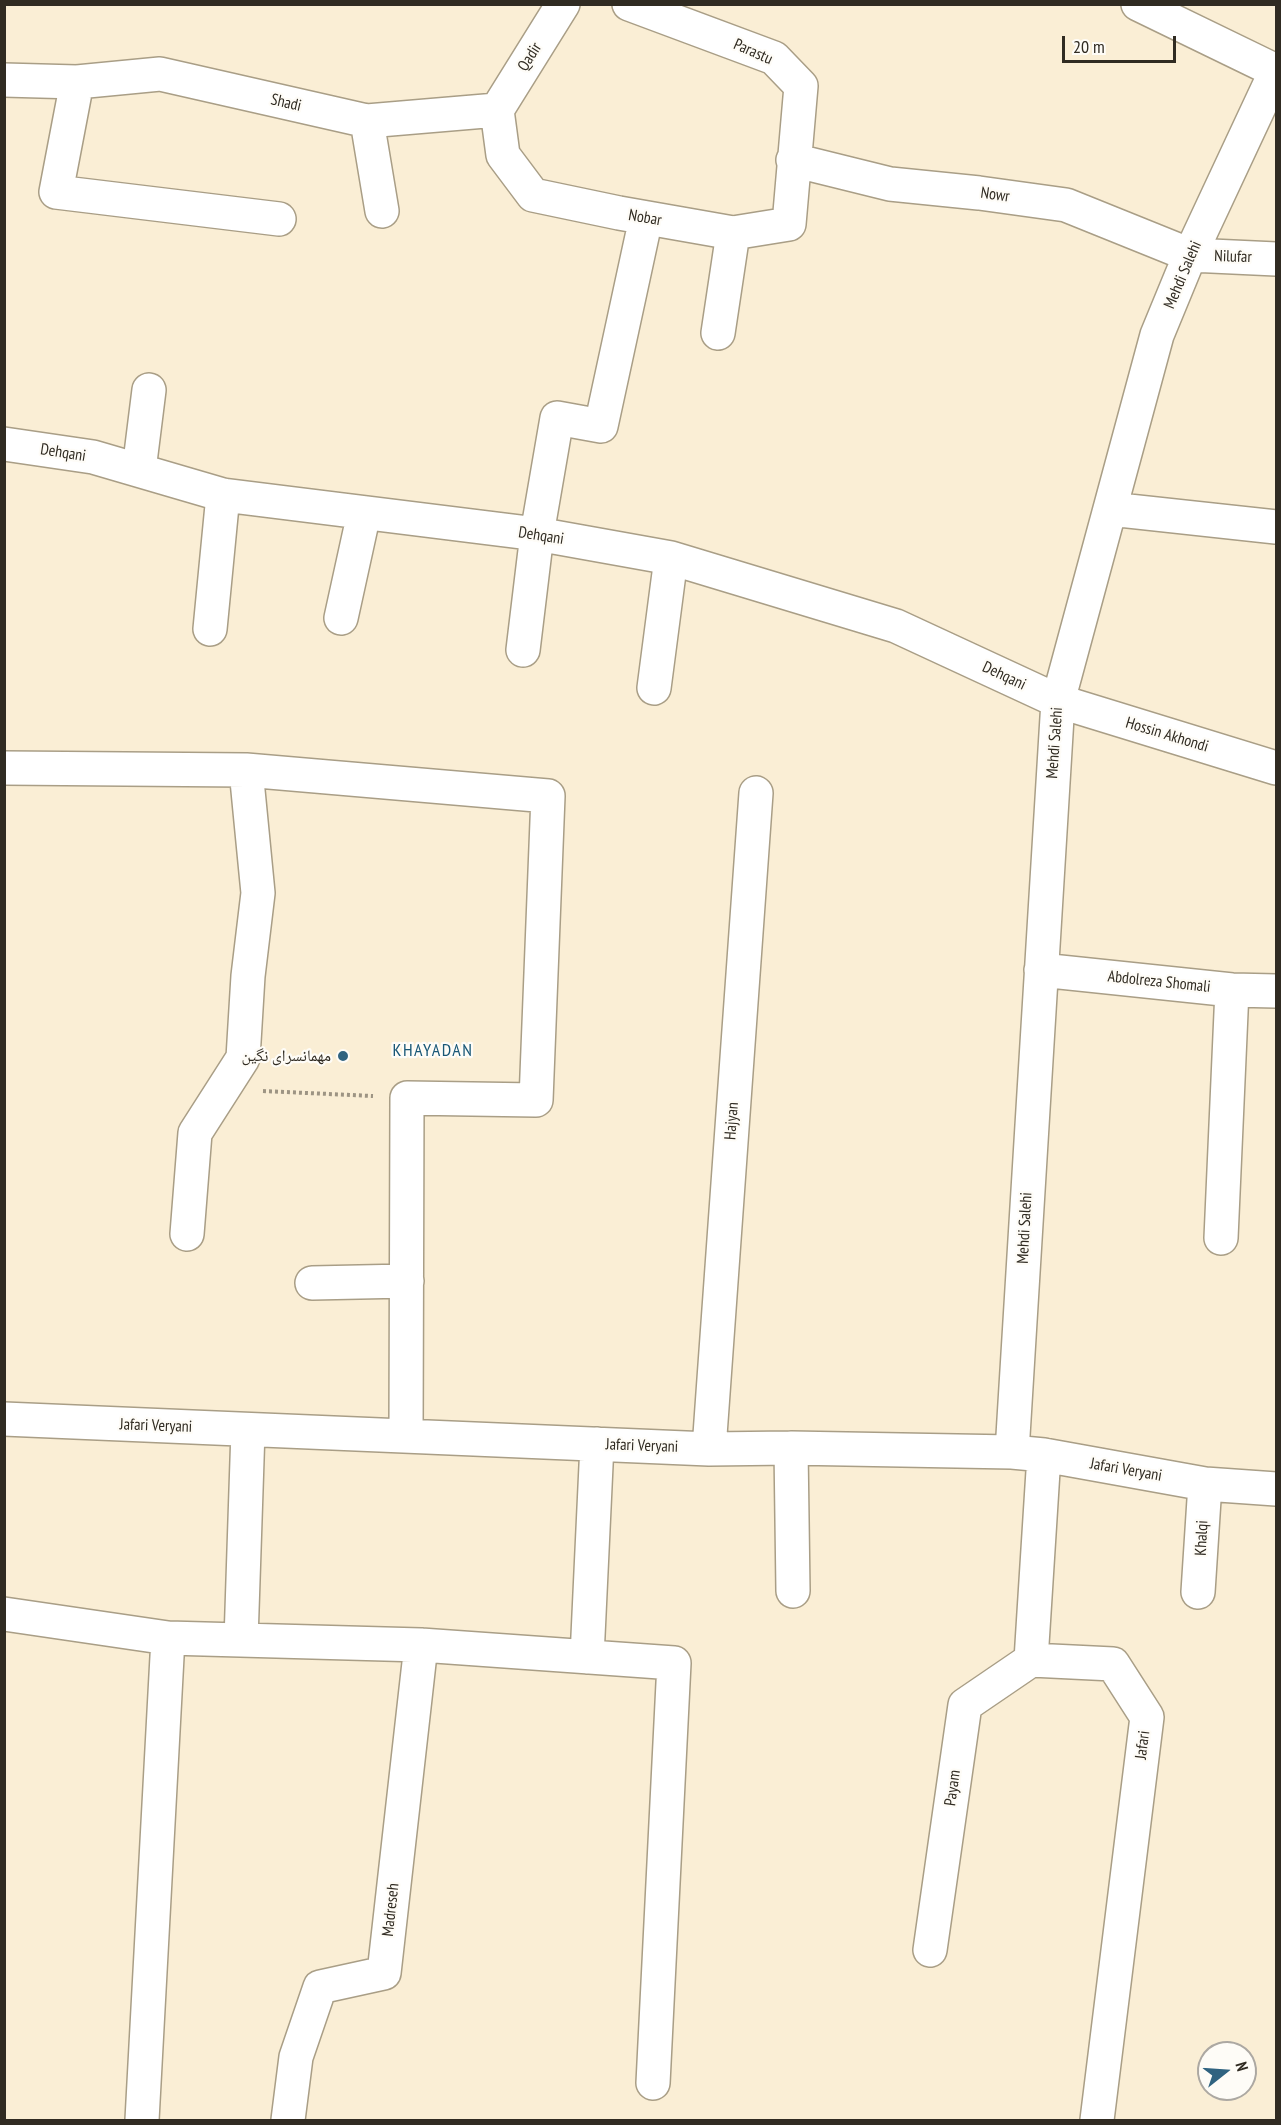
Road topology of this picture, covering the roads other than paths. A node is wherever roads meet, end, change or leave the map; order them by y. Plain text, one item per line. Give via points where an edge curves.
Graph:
1 (563, 4) edge
2 (629, 4) edge
3 (1138, 4) edge
4 (1276, 71) edge
5 (4, 80) edge
6 (77, 82) junction
7 (497, 110) junction
8 (367, 121) junction
9 (793, 160) junction
10 (382, 211) dead end
11 (646, 218) junction
12 (279, 219) dead end
13 (733, 233) junction
14 (1190, 255) junction
15 (1276, 259) edge
16 (718, 333) dead end
17 (149, 390) dead end
18 (4, 444) edge
19 (139, 470) junction
20 (223, 495) junction
21 (1110, 509) junction
22 (364, 513) junction
23 (1276, 527) edge
24 (537, 534) junction
25 (671, 558) junction
26 (341, 618) dead end
27 (210, 629) dead end
28 (523, 650) dead end
29 (654, 688) dead end
30 (1058, 701) junction
31 (4, 768) edge
32 (1276, 768) edge
33 (246, 770) junction
34 (756, 793) dead end
35 (1041, 970) junction
36 (1232, 990) junction
37 (1276, 991) edge
38 (187, 1234) dead end
39 (1221, 1238) dead end
40 (407, 1281) junction
41 (312, 1283) dead end
42 (4, 1419) edge
43 (248, 1430) junction
44 (406, 1436) junction
45 (597, 1444) junction
46 (791, 1448) junction
47 (709, 1449) junction
48 (1012, 1452) junction
49 (1044, 1455) junction
50 (1205, 1484) junction
51 (1276, 1489) edge
52 (793, 1591) dead end
53 (1198, 1592) dead end
54 (4, 1614) edge
55 (168, 1638) junction
56 (241, 1640) junction
57 (421, 1645) junction
58 (587, 1657) junction
59 (1031, 1659) junction
60 (930, 1950) dead end
61 (653, 2083) dead end
62 (142, 2121) edge
63 (288, 2121) edge
64 (1097, 2121) edge

1 - 7 street, Qadir
2 - 9 street, Parastu via 774,58 801,86
3 - 4 street
4 - 14 street, Mehdi Salehi
5 - 6 street, Shadi
6 - 8 street, Shadi via 160,74
6 - 12 street via 56,192
7 - 8 street, Shadi
7 - 11 street, Nobar via 503,155 533,195
8 - 10 street
9 - 13 street, Nobar via 789,224
9 - 14 street, Nowr via 891,184 1066,205
11 - 13 street, Nobar
11 - 24 street via 601,426 556,418
13 - 16 street
14 - 15 street, Nilufar
14 - 21 street, Mehdi Salehi via 1157,335
17 - 19 street
18 - 19 street, Dehqani via 93,457
19 - 20 street, Dehqani
20 - 22 street, Dehqani
20 - 27 street
21 - 23 street
21 - 30 street, Mehdi Salehi
22 - 24 street, Dehqani
22 - 26 street
24 - 25 street, Dehqani
24 - 28 street
25 - 29 street
25 - 30 street, Dehqani via 896,626
30 - 32 street, Hossin Akhondi
30 - 35 street, Mehdi Salehi
31 - 33 street
33 - 38 street via 258,892 243,1058 195,1133
33 - 40 street via 548,796 536,1100 407,1098
34 - 47 street, Hajyan
35 - 36 street, Abdolreza Shomali
35 - 48 street, Mehdi Salehi
36 - 37 street, Abdolreza Shomali
36 - 39 street
40 - 41 street
40 - 44 street
42 - 43 street, Jafari Veryani
43 - 44 street, Jafari Veryani
43 - 56 street
44 - 45 street, Jafari Veryani
45 - 47 street, Jafari Veryani
45 - 58 street
46 - 47 street, Jafari Veryani
46 - 48 street, Jafari Veryani
46 - 52 street
48 - 49 street, Jafari Veryani
49 - 50 street, Jafari Veryani
49 - 59 street
50 - 51 street, Jafari Veryani
50 - 53 street, Khalqi
54 - 55 street
55 - 56 street
55 - 62 street
56 - 57 street
57 - 58 street
57 - 63 street, Madreseh via 384,1973 320,1987 296,2057
58 - 61 street via 674,1663
59 - 60 street, Payam via 965,1705
59 - 64 street, Jafari via 1113,1664 1147,1717

